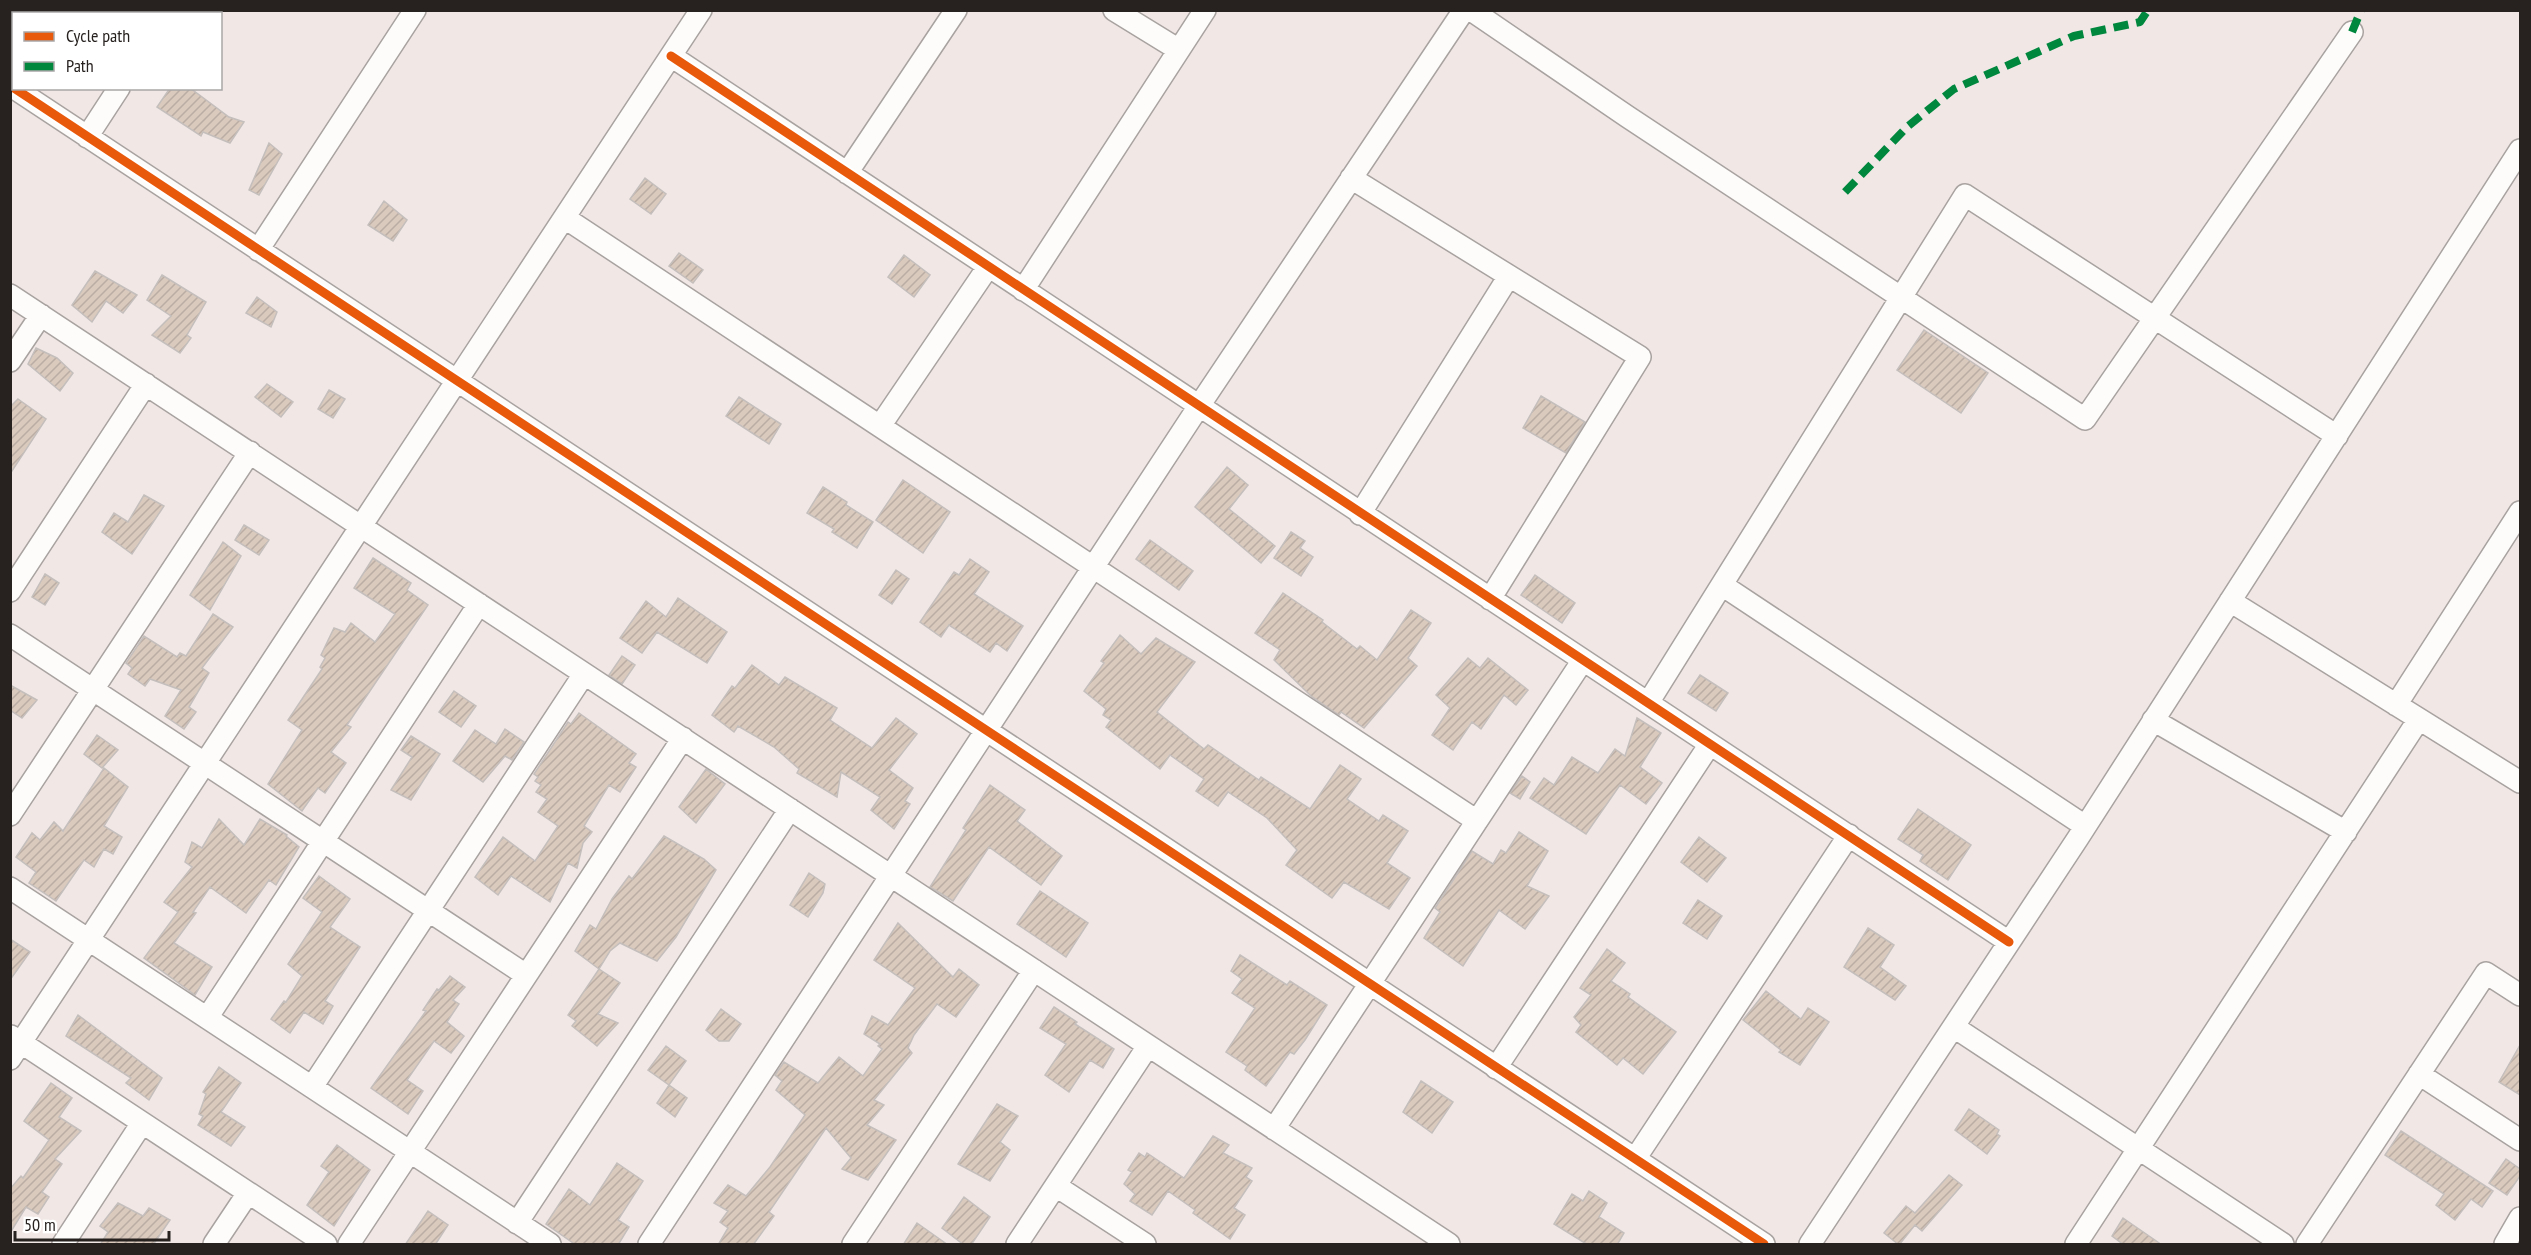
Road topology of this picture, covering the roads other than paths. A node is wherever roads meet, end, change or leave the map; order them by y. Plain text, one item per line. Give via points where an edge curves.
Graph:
1 (415, 10) edge
2 (701, 10) edge
3 (956, 10) edge
4 (1114, 10) edge
5 (1205, 10) edge
6 (1464, 10) edge
7 (1471, 10) edge
8 (2352, 32) dead end
9 (1179, 51) junction
10 (671, 56) junction
11 (16, 90) edge
12 (118, 90) edge
13 (87, 137) junction
14 (2520, 150) edge
15 (847, 173) junction
16 (1352, 178) junction
17 (565, 218) junction
18 (258, 250) junction
19 (988, 267) junction
20 (1509, 276) junction
21 (1023, 290) junction
22 (10, 295) edge
23 (1902, 298) junction
24 (41, 315) junction
25 (2155, 318) junction
26 (10, 361) edge
27 (457, 381) junction
28 (146, 384) junction
29 (1199, 406) junction
30 (880, 426) junction
31 (2337, 436) junction
32 (250, 452) junction
33 (2520, 512) edge
34 (1360, 514) junction
35 (362, 526) junction
36 (1093, 567) junction
37 (1722, 585) junction
38 (10, 591) edge
39 (1490, 599) junction
40 (2230, 601) junction
41 (479, 604) junction
42 (10, 635) edge
43 (1583, 660) junction
44 (585, 674) junction
45 (93, 689) junction
46 (1648, 703) junction
47 (2396, 705) junction
48 (2419, 719) junction
49 (2153, 720) junction
50 (986, 731) junction
51 (683, 738) junction
52 (1710, 744) junction
53 (205, 763) junction
54 (2520, 782) edge
55 (790, 809) junction
56 (10, 815) edge
57 (1477, 821) junction
58 (2085, 826) junction
59 (2346, 832) junction
60 (1849, 836) junction
61 (323, 841) junction
62 (890, 876) junction
63 (10, 888) edge
64 (428, 911) junction
65 (89, 940) junction
66 (2009, 942) junction
67 (1034, 970) junction
68 (526, 975) junction
69 (1370, 984) junction
70 (2520, 994) edge
71 (207, 1018) junction
72 (1954, 1027) junction
73 (14, 1046) edge
74 (1148, 1046) junction
75 (1496, 1068) junction
76 (2419, 1074) junction
77 (312, 1087) junction
78 (142, 1124) junction
79 (1274, 1129) junction
80 (2520, 1140) edge
81 (2139, 1149) junction
82 (410, 1152) junction
83 (1635, 1159) junction
84 (1056, 1186) junction
85 (248, 1193) junction
86 (2520, 1218) edge
87 (517, 1223) junction
88 (63, 1245) edge
89 (214, 1245) edge
90 (326, 1245) edge
91 (349, 1245) edge
92 (550, 1245) edge
93 (648, 1245) edge
94 (853, 1245) edge
95 (1017, 1245) edge
96 (1144, 1245) edge
97 (1449, 1245) edge
98 (1764, 1245) edge
99 (1810, 1245) edge
100 (2076, 1245) edge
101 (2283, 1245) edge
102 (2307, 1245) edge
103 (2505, 1245) edge

1 - 18 street
2 - 10 street
3 - 15 street
4 - 9 street
5 - 9 street
6 - 16 street
7 - 23 street
8 - 25 street
9 - 21 street
10 - 15 street
10 - 17 street
11 - 13 street
12 - 13 street
13 - 18 street
14 - 31 street
15 - 19 street
16 - 20 street
16 - 29 street
17 - 27 street
17 - 30 street
18 - 27 street
19 - 21 street
19 - 30 street
20 - 34 street
20 - 39 street via 1640,357
21 - 29 street
22 - 24 street
23 - 25 street via 2085,419
23 - 25 street via 1965,195
23 - 37 street
24 - 26 street
24 - 28 street
25 - 31 street
27 - 35 street
27 - 50 street
28 - 32 street
28 - 38 street
29 - 34 street
29 - 36 street
30 - 36 street
31 - 40 street
32 - 35 street
32 - 45 street
33 - 47 street
34 - 39 street
35 - 41 street
35 - 53 street
36 - 50 street
36 - 57 street
37 - 46 street
37 - 58 street
39 - 43 street
40 - 47 street
40 - 49 street
41 - 44 street
41 - 61 street
42 - 45 street
43 - 46 street
43 - 57 street
44 - 51 street
44 - 64 street
45 - 53 street
45 - 56 street
46 - 52 street
47 - 48 street
48 - 54 street
48 - 59 street
49 - 58 street
49 - 59 street
50 - 62 street
50 - 69 street
51 - 55 street
51 - 68 street
52 - 60 street
52 - 75 street
53 - 61 street
53 - 65 street
55 - 62 street
55 - 87 street
57 - 69 street
58 - 66 street
59 - 81 street
60 - 66 street
60 - 83 street
61 - 64 street
61 - 71 street
62 - 67 street
62 - 93 street
63 - 65 street
64 - 68 street
64 - 77 street
65 - 71 street
65 - 73 street
66 - 72 street
67 - 74 street
67 - 94 street
68 - 82 street
69 - 75 street
69 - 79 street
70 - 76 street via 2486,973
71 - 77 street
72 - 81 street
72 - 99 street
73 - 78 street
74 - 79 street
74 - 84 street
75 - 83 street
76 - 80 street
76 - 102 street
77 - 82 street
78 - 85 street
78 - 88 street
79 - 97 street
81 - 100 street
81 - 101 street
82 - 87 street
82 - 91 street
83 - 98 street
84 - 95 street
84 - 96 street
85 - 89 street
85 - 90 street
86 - 103 street
87 - 92 street

